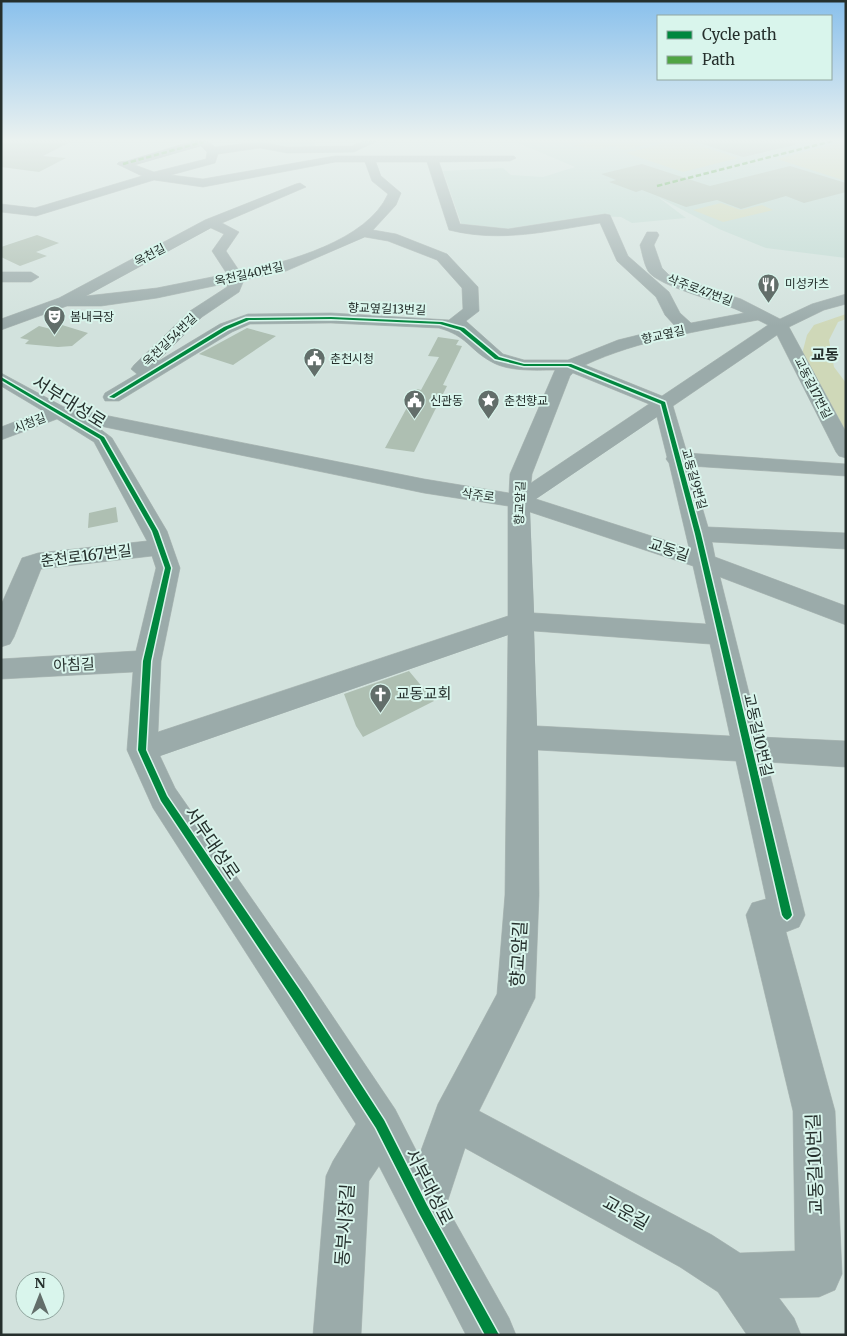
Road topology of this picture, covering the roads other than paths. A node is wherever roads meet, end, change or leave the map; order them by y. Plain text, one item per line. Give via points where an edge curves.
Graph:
1 (71, 201) edge
2 (264, 201) edge
3 (390, 201) edge
4 (446, 201) edge
5 (1, 208) edge
6 (36, 212) junction
7 (10, 223) dead end
8 (210, 223) junction
9 (363, 232) junction
10 (652, 235) dead end
11 (31, 277) dead end
12 (1, 278) edge
13 (237, 278) junction
14 (846, 299) edge
15 (65, 301) junction
16 (759, 315) junction
17 (1, 325) edge
18 (780, 325) junction
19 (462, 329) junction
20 (688, 329) junction
21 (569, 365) junction
22 (1, 378) edge
23 (112, 397) junction
24 (663, 402) junction
25 (58, 412) junction
26 (90, 420) junction
27 (1, 434) edge
28 (846, 452) edge
29 (676, 459) junction
30 (846, 470) edge
31 (519, 501) junction
32 (846, 541) edge
33 (161, 547) junction
34 (701, 548) junction
35 (846, 616) edge
36 (521, 621) junction
37 (720, 634) junction
38 (1, 637) edge
39 (147, 661) junction
40 (1, 669) edge
41 (523, 738) junction
42 (747, 748) junction
43 (142, 750) junction
44 (846, 754) edge
45 (453, 1118) junction
46 (380, 1124) junction
47 (423, 1209) junction
48 (734, 1276) junction
49 (337, 1335) edge
50 (492, 1335) edge
51 (777, 1335) edge

1 - 6 street
2 - 8 street, 옥천길
3 - 9 street, 옥천길40번길
4 - 20 street via 454,227 471,231 508,233 604,218 622,258 663,295 673,315
5 - 6 street
6 - 7 street
8 - 13 street via 232,232 219,251
8 - 15 street, 옥천길
9 - 13 street, 옥천길40번길 via 281,268
9 - 19 street via 391,237 442,257 470,287 470,311 456,320
10 - 16 street, 삭주로47번길 via 647,244 655,270 664,278 735,302
11 - 12 street
13 - 15 street, 옥천길40번길 via 110,300
13 - 23 street, 옥천길54번길 via 234,289 196,314
14 - 18 street via 818,307
15 - 17 street, 옥천길
16 - 18 street, 삭주로47번길
16 - 20 street, 향교옆길
18 - 24 street
18 - 28 street, 교동길17번길
19 - 21 street, 향교옆길13번길 via 497,358 524,365
19 - 23 street, 향교옆길13번길 via 440,323 331,318 248,319 226,328
20 - 21 street, 향교옆길 via 617,346
21 - 24 street, 향교옆길13번길
21 - 31 street, 향교앞길 via 562,373 522,474
22 - 25 street, 서부대성로
23 - 26 street, 옥천길54번길
24 - 29 street, 교동길9번길
24 - 31 street
25 - 26 street, 삭주로
25 - 27 street, 시청길
25 - 33 street, 서부대성로 via 102,438
26 - 31 street, 삭주로 via 424,486
29 - 30 street, 교동길9번길
29 - 34 street, 교동길9번길
31 - 34 street, 교동길
31 - 36 street, 향교앞길
32 - 34 street
33 - 38 street, 춘천로167번길 via 32,564
33 - 39 street, 서부대성로 via 168,568
34 - 35 street, 교동길
34 - 37 street, 교동길10번길
36 - 37 street
36 - 41 street, 향교앞길
36 - 43 street
37 - 42 street, 교동길10번길
39 - 40 street, 아침길
39 - 43 street, 서부대성로
41 - 42 street
41 - 45 street, 향교앞길 via 522,895 516,998
42 - 44 street, 교동길10번길
42 - 48 street, 교동길10번길 via 814,1112 819,1274
43 - 46 street, 서부대성로 via 164,798
45 - 47 street, 향교앞길
45 - 48 street, 교운길 via 696,1251
46 - 47 street, 서부대성로
46 - 49 street, 동부시장길 via 348,1176
47 - 50 street, 서부대성로
48 - 51 street, 교운길

